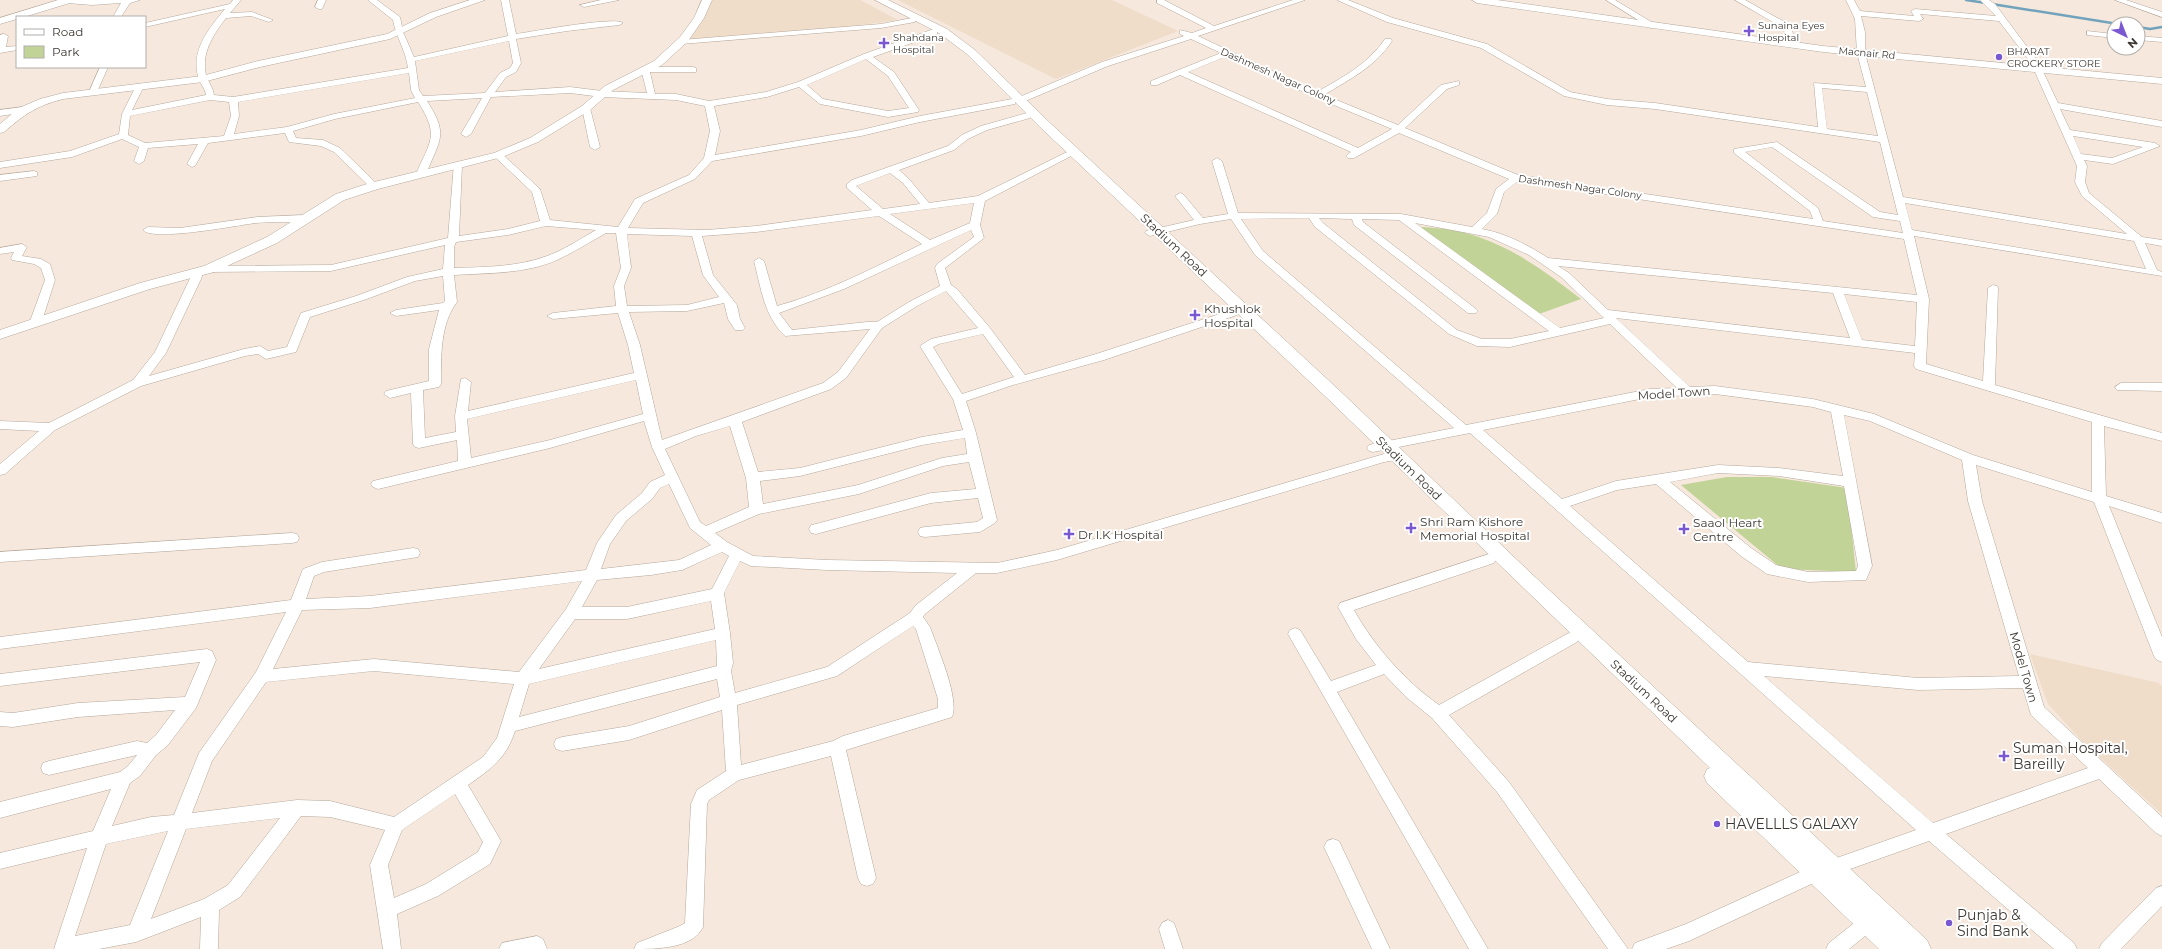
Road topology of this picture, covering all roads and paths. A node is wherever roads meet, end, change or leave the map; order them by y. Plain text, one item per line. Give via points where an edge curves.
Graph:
1 (68, 0) edge
2 (136, 0) edge
3 (237, 0) edge
4 (372, 0) edge
5 (480, 0) edge
6 (505, 0) edge
7 (615, 0) edge
8 (706, 0) edge
9 (880, 0) edge
10 (1301, 0) edge
11 (1341, 0) edge
12 (1477, 0) edge
13 (1610, 0) edge
14 (1739, 0) edge
15 (1850, 0) edge
16 (128, 1) edge
17 (1160, 1) edge
18 (2123, 1) edge
19 (1283, 2) edge
20 (1988, 3) edge
21 (584, 5) dead end
22 (230, 6) junction
23 (1858, 13) junction
24 (2162, 15) edge
25 (16, 16) edge
26 (16, 16) edge
27 (117, 16) edge
28 (224, 16) junction
29 (908, 16) junction
30 (2002, 19) junction
31 (269, 20) dead end
32 (0, 21) edge
33 (619, 23) dead end
34 (146, 25) edge
35 (1654, 26) junction
36 (1209, 27) junction
37 (399, 32) junction
38 (934, 32) junction
39 (1186, 34) junction
40 (2090, 34) dead end
41 (2106, 35) edge
42 (0, 36) edge
43 (512, 37) junction
44 (2146, 39) edge
45 (2162, 40) edge
46 (1388, 41) dead end
47 (681, 42) junction
48 (1794, 45) junction
49 (16, 48) edge
50 (1, 50) edge
51 (1227, 53) junction
52 (1862, 53) junction
53 (867, 56) junction
54 (411, 60) junction
55 (104, 68) edge
56 (645, 68) junction
57 (2036, 69) junction
58 (412, 70) junction
59 (693, 70) dead end
60 (1180, 72) junction
61 (202, 79) junction
62 (2162, 81) edge
63 (1154, 83) dead end
64 (1456, 83) dead end
65 (801, 84) junction
66 (140, 86) junction
67 (1871, 90) junction
68 (93, 92) junction
69 (602, 94) junction
70 (1318, 95) junction
71 (210, 96) junction
72 (487, 96) junction
73 (652, 97) junction
74 (420, 99) junction
75 (233, 100) junction
76 (709, 104) junction
77 (2053, 105) junction
78 (1019, 106) junction
79 (586, 108) junction
80 (23, 110) junction
81 (0, 113) edge
82 (126, 114) junction
83 (2162, 124) edge
84 (1400, 129) junction
85 (0, 130) edge
86 (288, 130) junction
87 (1824, 131) junction
88 (2066, 132) junction
89 (466, 134) dead end
90 (123, 136) junction
91 (228, 138) junction
92 (1884, 140) junction
93 (205, 141) junction
94 (144, 146) junction
95 (595, 147) dead end
96 (1359, 152) junction
97 (498, 155) junction
98 (1068, 155) junction
99 (2077, 156) junction
100 (1350, 157) dead end
101 (709, 159) junction
102 (139, 161) dead end
103 (1217, 161) dead end
104 (192, 164) dead end
105 (0, 165) edge
106 (457, 165) junction
107 (893, 170) junction
108 (34, 174) dead end
109 (421, 174) junction
110 (0, 178) edge
111 (1516, 178) junction
112 (374, 186) junction
113 (1180, 196) dead end
114 (980, 199) junction
115 (1900, 199) junction
116 (926, 205) junction
117 (880, 212) junction
118 (1312, 215) junction
119 (1234, 216) junction
120 (1356, 216) junction
121 (1401, 217) junction
122 (305, 218) junction
123 (1905, 219) junction
124 (1200, 221) junction
125 (546, 223) junction
126 (1819, 223) junction
127 (975, 225) junction
128 (148, 230) dead end
129 (604, 230) junction
130 (1475, 230) junction
131 (621, 231) junction
132 (696, 232) junction
133 (1154, 232) junction
134 (1909, 234) junction
135 (2138, 238) junction
136 (451, 240) junction
137 (2162, 242) edge
138 (930, 244) junction
139 (0, 251) edge
140 (759, 261) dead end
141 (1544, 261) junction
142 (203, 270) junction
143 (448, 273) junction
144 (2158, 274) edge
145 (946, 287) junction
146 (1993, 288) dead end
147 (1837, 290) junction
148 (725, 299) junction
149 (1922, 299) junction
150 (446, 306) junction
151 (622, 310) junction
152 (773, 311) junction
153 (1472, 311) dead end
154 (396, 313) dead end
155 (1233, 313) junction
156 (553, 316) dead end
157 (1608, 316) junction
158 (35, 324) junction
159 (878, 326) junction
160 (739, 328) dead end
161 (986, 330) junction
162 (1558, 332) junction
163 (0, 335) edge
164 (1857, 342) junction
165 (1921, 350) junction
166 (641, 375) junction
167 (1022, 380) junction
168 (465, 382) dead end
169 (137, 383) junction
170 (1989, 387) junction
171 (2121, 387) dead end
172 (2162, 387) edge
173 (417, 388) junction
174 (1687, 391) junction
175 (390, 394) dead end
176 (959, 399) junction
177 (1837, 409) junction
178 (461, 416) junction
179 (649, 416) junction
180 (735, 420) junction
181 (2098, 420) junction
182 (0, 425) edge
183 (51, 427) junction
184 (1468, 429) junction
185 (970, 433) junction
186 (462, 435) junction
187 (2162, 437) edge
188 (658, 447) junction
189 (1385, 452) junction
190 (974, 457) junction
191 (1968, 458) junction
192 (465, 464) junction
193 (0, 471) edge
194 (672, 477) junction
195 (752, 478) junction
196 (1657, 478) junction
197 (1850, 482) junction
198 (378, 484) dead end
199 (983, 493) junction
200 (2099, 498) junction
201 (1559, 505) junction
202 (756, 510) junction
203 (2162, 518) edge
204 (816, 529) dead end
205 (705, 532) junction
206 (924, 532) dead end
207 (292, 538) dead end
208 (722, 546) junction
209 (413, 553) dead end
210 (737, 554) junction
211 (0, 557) edge
212 (1489, 559) junction
213 (973, 568) junction
214 (591, 575) junction
215 (717, 593) junction
216 (297, 605) junction
217 (571, 613) junction
218 (915, 618) junction
219 (723, 633) junction
220 (1295, 634) dead end
221 (1572, 638) junction
222 (0, 643) edge
223 (2162, 656) edge
224 (1387, 667) junction
225 (1745, 668) junction
226 (723, 671) junction
227 (262, 676) junction
228 (523, 679) junction
229 (0, 680) edge
230 (2028, 682) junction
231 (1328, 689) junction
232 (730, 701) junction
233 (190, 703) junction
234 (1438, 713) junction
235 (0, 719) edge
236 (509, 726) junction
237 (562, 744) dead end
238 (837, 747) junction
239 (150, 750) junction
240 (49, 768) dead end
241 (2100, 771) junction
242 (735, 774) junction
243 (124, 778) junction
244 (458, 783) junction
245 (297, 808) junction
246 (0, 810) edge
247 (178, 822) junction
248 (396, 825) junction
249 (2162, 828) edge
250 (1931, 832) junction
251 (99, 838) junction
252 (1333, 848) dead end
253 (0, 861) edge
254 (1824, 870) junction
255 (867, 878) dead end
256 (2162, 894) edge
257 (210, 905) junction
258 (387, 909) junction
259 (1869, 922) junction
260 (1168, 928) dead end
261 (136, 933) junction
262 (209, 949) edge
263 (392, 949) edge
264 (508, 949) edge
265 (538, 949) edge
266 (642, 949) edge
267 (1174, 949) edge
268 (1381, 949) edge
269 (1479, 949) edge
270 (1619, 949) edge
271 (1641, 949) edge
272 (1835, 949) edge
273 (1897, 949) edge
274 (1918, 949) edge
275 (2068, 949) edge
276 (2108, 949) edge

1 - 16 street via 92,3
1 - 26 main road
2 - 16 street
3 - 22 street
4 - 37 street via 396,19
5 - 37 street via 433,15
6 - 43 street
7 - 21 street
8 - 47 street via 699,18
9 - 29 main road, Stadium Road
10 - 19 street
11 - 87 street via 1390,20 1484,46 1567,94 1607,102 1655,106
12 - 35 street, Macnair Rd
13 - 35 street
14 - 48 street via 1787,27
15 - 23 street
16 - 27 street
17 - 36 street
18 - 24 street
19 - 36 street
20 - 30 street
22 - 28 street
22 - 34 street
23 - 30 street via 1920,19 1915,11
23 - 52 street
25 - 32 main road
28 - 31 street via 247,14
28 - 61 street via 206,41 199,58
29 - 38 main road, Stadium Road
29 - 47 street via 881,26
29 - 78 main road, Stadium Road via 918,17 960,42
30 - 57 street via 2035,63
33 - 43 street
35 - 48 street, Macnair Rd
36 - 39 street
37 - 54 street
37 - 61 street
38 - 53 street
38 - 78 main road, Stadium Road via 961,52
39 - 51 street, Dashmesh Nagar Colony
39 - 78 street via 1105,64
40 - 41 street
42 - 50 street via 4,36
43 - 54 street
43 - 72 street via 517,63 513,70 503,75
44 - 45 street
46 - 70 street via 1382,53 1370,63
47 - 56 street via 658,63
48 - 52 street, Macnair Rd
49 - 50 street
51 - 60 street
51 - 70 street, Dashmesh Nagar Colony
52 - 57 street, Macnair Rd
52 - 67 street
53 - 65 street
53 - 65 street via 891,74 915,110 888,114 820,101
54 - 58 street
55 - 68 street
56 - 59 street
56 - 69 street
56 - 73 street
57 - 62 street, Macnair Rd
57 - 77 street
58 - 74 street via 415,90
58 - 75 street
60 - 63 street
60 - 96 street
61 - 66 street
61 - 71 street via 208,86
64 - 84 street via 1444,87
65 - 76 street via 767,94
66 - 68 street
66 - 82 street
67 - 87 street via 1817,85
67 - 92 street
68 - 80 street via 56,97
69 - 72 street via 570,90
69 - 73 street
69 - 79 street
70 - 84 street, Dashmesh Nagar Colony
71 - 75 street
71 - 82 street
72 - 74 street
72 - 89 street
73 - 76 street via 689,99
74 - 86 street via 342,115
74 - 109 street via 433,118 437,136
75 - 91 street via 235,116
76 - 101 street via 715,131
77 - 83 street
77 - 88 street
78 - 98 main road, Stadium Road
78 - 101 street via 920,119 861,133
78 - 107 street via 965,137 952,148
78 - 133 main road, Stadium Road
79 - 95 street
79 - 97 street via 534,140
80 - 81 street
80 - 85 street
82 - 90 street
84 - 96 street
84 - 111 street, Dashmesh Nagar Colony
86 - 91 street
86 - 112 street via 292,140 323,143 337,150
87 - 92 street
88 - 99 street
88 - 99 street via 2155,146 2112,161
90 - 94 street
90 - 105 street via 63,156
91 - 93 street
92 - 115 street
93 - 94 street
93 - 104 street
94 - 102 street
96 - 100 street
97 - 106 street
97 - 125 street via 537,190
98 - 114 street
98 - 133 main road, Stadium Road
99 - 135 street via 2082,166 2080,182 2085,194
101 - 131 street via 692,177 639,201
103 - 119 street
106 - 109 street
106 - 136 street via 455,234
107 - 116 street
107 - 117 street via 855,182 850,186
108 - 110 street
109 - 112 street
111 - 126 street, Dashmesh Nagar Colony
111 - 130 street via 1499,191 1492,214
112 - 122 street via 340,197
113 - 124 street
114 - 116 street
114 - 127 street
115 - 123 street
115 - 135 street
116 - 117 street
117 - 132 street via 756,229
117 - 138 street
118 - 119 street
118 - 120 street
118 - 162 street via 1319,225 1453,332 1481,343 1510,343
119 - 124 street
119 - 184 street via 1259,253
120 - 121 street
120 - 153 street via 1358,223
121 - 130 street
121 - 162 street
122 - 128 street via 256,220 180,231
122 - 142 street via 272,240
123 - 126 street via 1877,215 1774,144 1737,151 1814,210
123 - 134 street
124 - 133 street
125 - 129 street via 597,227
125 - 136 street via 508,232
126 - 134 street, Dashmesh Nagar Colony
127 - 138 street
127 - 145 street via 979,238 940,268
129 - 131 street
129 - 143 street via 541,262 512,268
130 - 141 street via 1492,234 1533,253
131 - 132 street
131 - 151 street, Model Town via 626,268 619,286
132 - 148 street via 708,275
133 - 155 main road, Stadium Road
133 - 189 main road, Stadium Road
134 - 144 street, Dashmesh Nagar Colony
134 - 149 street
135 - 137 street
135 - 144 street
136 - 142 street via 331,268
136 - 143 street
138 - 152 street via 841,288 803,303
139 - 158 street via 22,247 16,258 37,261 46,266 50,280
140 - 152 street
141 - 147 street
141 - 157 street via 1564,275
142 - 158 street via 145,286
142 - 169 street via 196,279 160,353
143 - 150 street via 451,302
143 - 169 street via 433,273 411,279 360,298 305,314 292,349 266,355 260,350 244,353
145 - 159 street
145 - 161 street via 953,291
146 - 170 street
147 - 149 street
147 - 164 street
148 - 151 street via 687,308
148 - 160 street via 731,305
149 - 165 street
150 - 154 street
150 - 173 street via 434,349 435,384
151 - 156 street
151 - 166 street, Model Town
152 - 159 street via 783,329 789,334 866,325
155 - 167 street
155 - 189 main road, Stadium Road
157 - 162 street
157 - 164 street
157 - 174 street
158 - 163 street
159 - 180 street via 842,375 827,386
161 - 167 street
161 - 176 street via 935,341 926,346
164 - 165 street
165 - 170 street via 1920,366
166 - 178 street
166 - 179 street, Model Town
167 - 176 street
168 - 178 street
169 - 183 street
170 - 181 street
171 - 172 street
173 - 175 street
173 - 186 street via 419,444
174 - 177 street, Model Town via 1715,390 1813,402
174 - 184 street, Model Town via 1650,393
176 - 185 street
177 - 191 street, Model Town via 1874,418
177 - 197 street
178 - 186 street
179 - 188 street, Model Town
179 - 192 street via 596,432
180 - 188 street
180 - 195 street
181 - 187 street
181 - 200 street
182 - 183 street
183 - 193 street
184 - 189 street, Model Town
184 - 201 street
185 - 190 street
185 - 195 street via 914,442 800,472
186 - 192 street
188 - 194 street, Model Town
189 - 212 main road, Stadium Road
189 - 213 street, Model Town via 1057,555 996,568
189 - 254 main road, Stadium Road
190 - 199 street
190 - 202 street via 942,462 860,489
191 - 200 street, Model Town
191 - 230 street, Model Town via 1975,501
192 - 198 street
194 - 205 street, Model Town via 696,525
194 - 214 street via 655,485 647,496 620,518 604,543
195 - 202 street
196 - 197 street via 1718,469 1779,472
196 - 197 street via 1746,552 1772,570 1808,577 1861,576 1865,566
196 - 201 street via 1616,486
199 - 204 street via 931,498
199 - 206 street via 990,520 980,527
200 - 203 street, Model Town
200 - 223 street
201 - 225 street
202 - 205 street
205 - 208 street, Model Town
207 - 211 street
208 - 210 street, Model Town
208 - 214 street via 682,565
209 - 216 street via 322,567 308,574
210 - 213 street, Model Town via 751,561
210 - 215 street
212 - 221 main road, Stadium Road
212 - 224 street via 1346,607 1352,622
213 - 218 street via 920,610
214 - 216 street via 370,602
214 - 217 street via 587,587
215 - 217 street via 627,612
215 - 219 street
216 - 222 street
216 - 227 street
217 - 228 street
218 - 232 street via 832,672
218 - 238 street via 923,626 946,699 946,712
219 - 226 street
219 - 228 street
220 - 231 street
221 - 234 street
221 - 254 main road, Stadium Road
224 - 231 street
224 - 234 street
225 - 230 street via 1812,672 1918,684
225 - 250 street
226 - 232 street
226 - 236 street
227 - 228 street via 374,665
227 - 247 street via 205,758
228 - 236 street
229 - 233 street via 207,655 208,660
230 - 241 street, Model Town via 2037,710
231 - 269 street
232 - 237 street via 628,733
232 - 242 street via 732,760
233 - 235 street via 78,710 13,720
233 - 239 street via 162,740
234 - 270 street via 1502,787
236 - 244 street via 504,741 489,762
238 - 242 street
238 - 255 street
239 - 240 street via 137,748
239 - 243 street via 134,772
241 - 249 street, Model Town
241 - 250 street
242 - 266 street via 703,795 699,804 694,927 686,933
243 - 246 street
243 - 251 street
244 - 248 street
244 - 258 street via 492,841 484,858 432,890
245 - 247 street
245 - 248 street via 330,809
245 - 257 street via 234,891
247 - 251 street
247 - 261 street
248 - 258 street via 379,865
250 - 254 street
250 - 275 street
251 - 253 street
251 - 261 street via 62,947
252 - 268 street
254 - 259 main road, Stadium Road
254 - 271 street via 1689,932
254 - 274 main road, Stadium Road
256 - 276 street
257 - 261 street
257 - 262 street
258 - 263 street
259 - 272 street
259 - 273 main road, Stadium Road
260 - 267 street
264 - 265 street via 537,945

